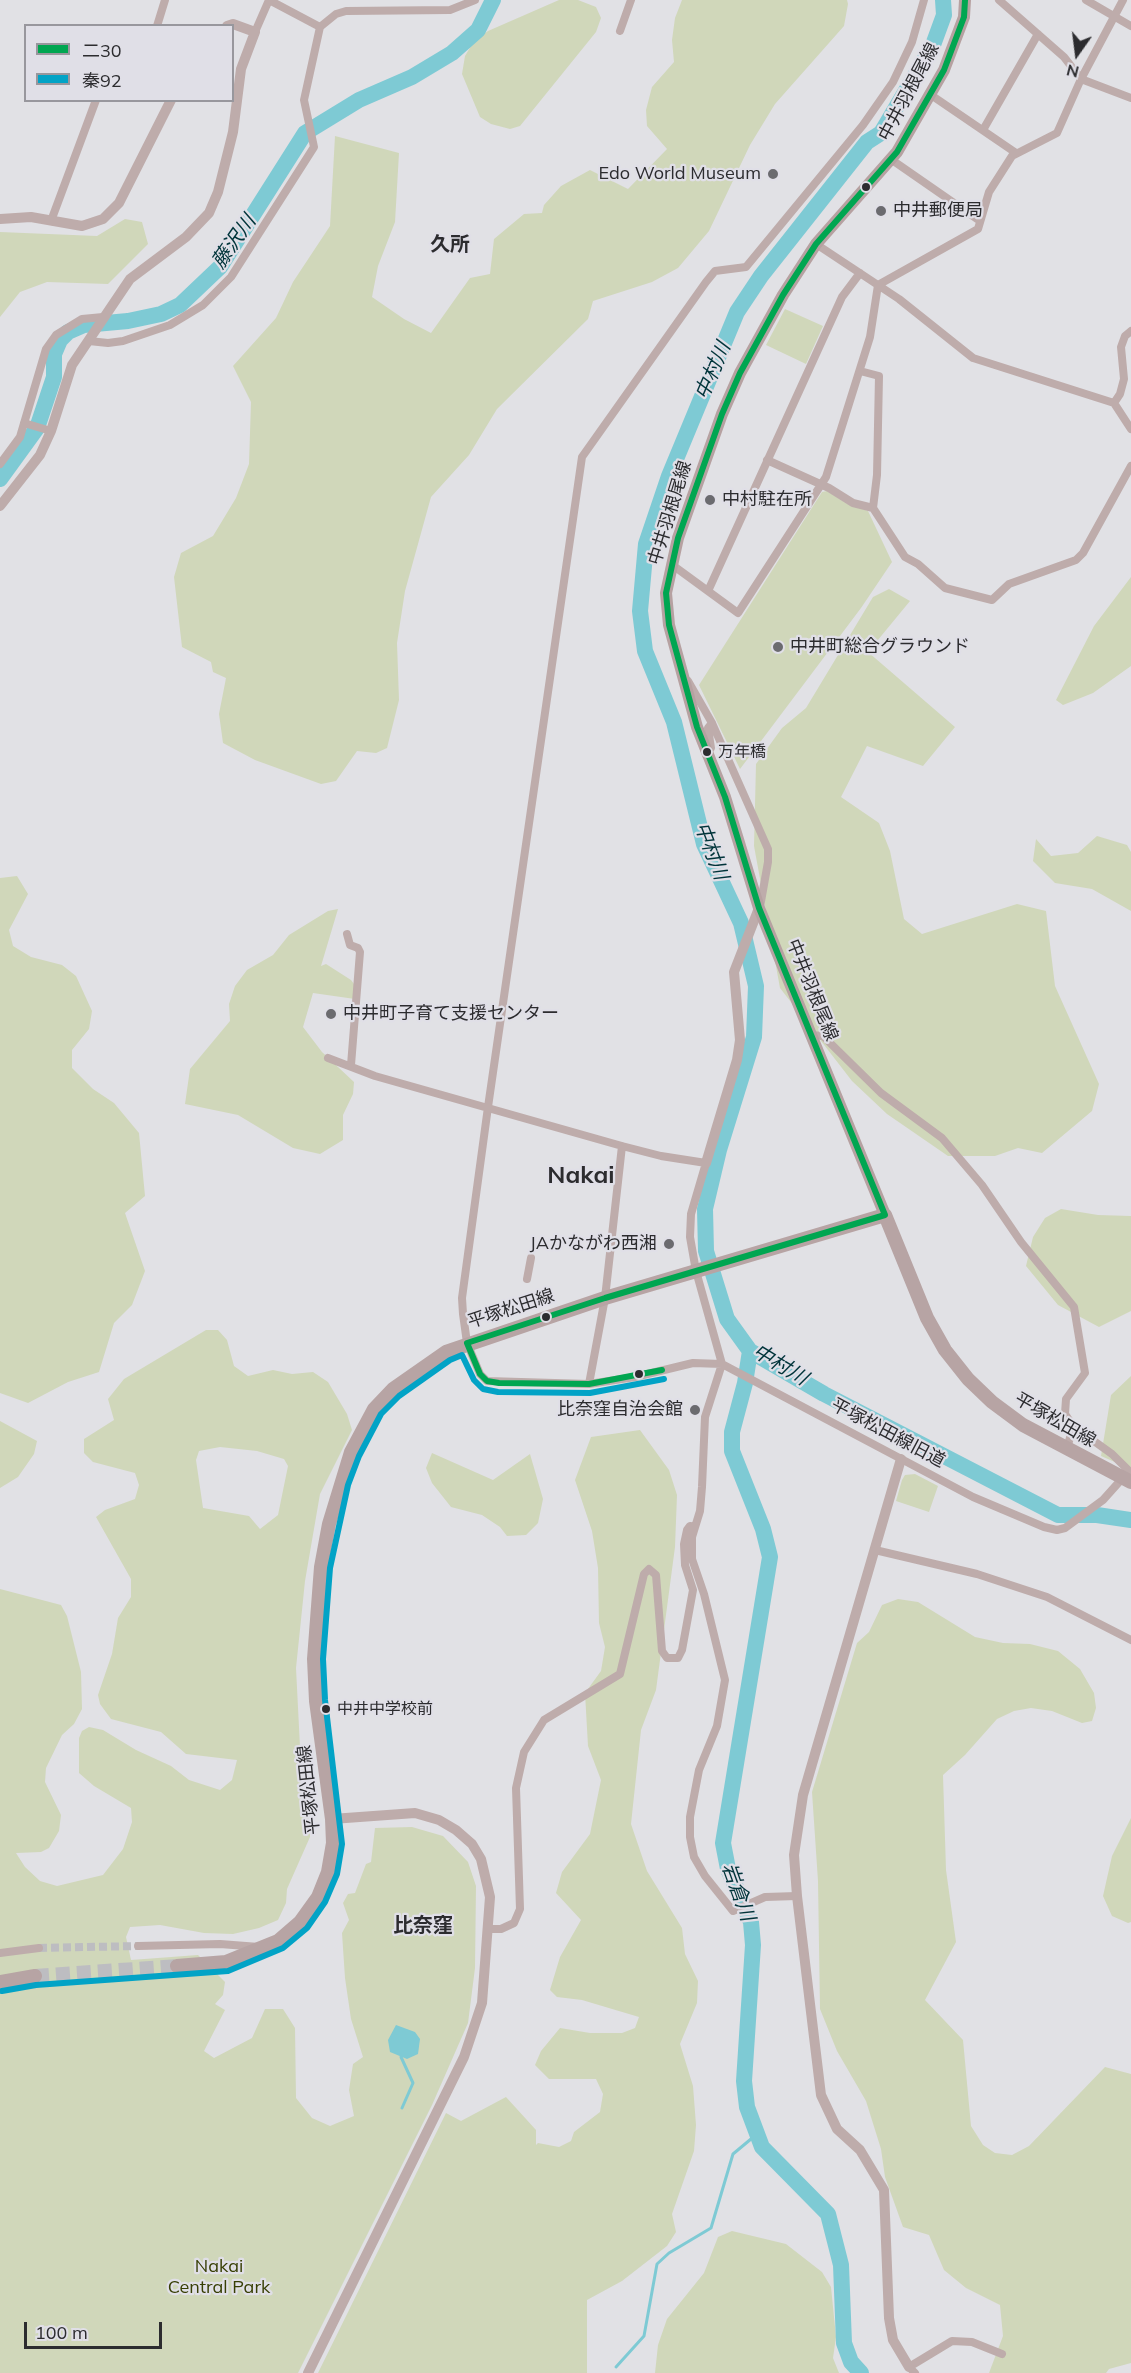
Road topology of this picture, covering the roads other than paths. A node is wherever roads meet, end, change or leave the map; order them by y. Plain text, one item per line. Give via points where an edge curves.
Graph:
1 (165, 0) edge
2 (269, 0) edge
3 (475, 0) edge
4 (631, 0) edge
5 (924, 0) edge
6 (965, 0) edge
7 (999, 0) edge
8 (1086, 0) edge
9 (1123, 0) edge
10 (1114, 17) junction
11 (158, 24) edge
12 (234, 25) edge
13 (1131, 26) edge
14 (320, 27) junction
15 (255, 32) junction
16 (620, 32) dead end
17 (1038, 34) junction
18 (1081, 79) junction
19 (931, 95) junction
20 (1131, 98) edge
21 (95, 102) edge
22 (170, 102) edge
23 (983, 130) junction
24 (1016, 153) junction
25 (892, 160) junction
26 (0, 219) edge
27 (51, 221) junction
28 (980, 221) junction
29 (816, 244) junction
30 (860, 273) junction
31 (878, 285) junction
32 (104, 317) junction
33 (1131, 331) edge
34 (87, 343) junction
35 (860, 371) junction
36 (1114, 402) junction
37 (25, 424) junction
38 (1131, 429) edge
39 (47, 430) junction
40 (767, 460) junction
41 (0, 465) edge
42 (1131, 466) edge
43 (822, 484) junction
44 (0, 506) edge
45 (873, 508) junction
46 (671, 564) junction
47 (708, 591) junction
48 (680, 668) junction
49 (712, 723) junction
50 (707, 753) junction
51 (759, 908) junction
52 (347, 934) dead end
53 (811, 1035) junction
54 (328, 1058) dead end
55 (351, 1065) junction
56 (488, 1107) junction
57 (622, 1146) junction
58 (706, 1163) junction
59 (885, 1215) junction
60 (531, 1258) dead end
61 (699, 1270) junction
62 (527, 1279) dead end
63 (605, 1298) junction
64 (467, 1343) junction
65 (722, 1364) junction
66 (589, 1384) junction
67 (1072, 1426) junction
68 (1067, 1449) junction
69 (901, 1459) junction
70 (1127, 1480) edge
71 (695, 1527) junction
72 (875, 1550) junction
73 (1131, 1640) edge
74 (332, 1819) junction
75 (796, 1896) junction
76 (488, 1929) junction
77 (138, 1946) tunnel mouth
78 (266, 1947) junction
79 (39, 1948) tunnel mouth
80 (0, 1953) edge
81 (177, 1966) tunnel mouth
82 (35, 1976) tunnel mouth
83 (0, 1982) edge
84 (1002, 2354) dead end
85 (912, 2370) edge
86 (308, 2373) edge

1 - 11 street
2 - 14 street
2 - 15 street
3 - 14 street via 450,10 346,11
4 - 16 street
5 - 56 street via 912,42 893,82 863,125 746,267 716,271 706,282 582,457
6 - 19 main road, 中井羽根尾線 via 959,33
7 - 17 street
8 - 10 street
9 - 10 street
10 - 13 street
10 - 18 street
12 - 15 street
14 - 34 street via 305,88 314,147 231,277 203,305 170,325 132,338
15 - 32 street via 241,69 233,132 209,213 186,237 135,274
17 - 18 street
17 - 23 street
18 - 20 street
18 - 24 street via 1057,133
19 - 23 street
19 - 25 main road, 中井羽根尾線
21 - 27 street
22 - 27 street via 111,213 82,226
23 - 24 street
24 - 28 street via 1000,171
25 - 28 street
25 - 29 main road, 中井羽根尾線
26 - 27 street via 31,217
28 - 31 street via 978,229
29 - 30 street
29 - 46 main road, 中井羽根尾線 via 740,373
30 - 31 street
30 - 40 street via 842,297
31 - 35 street
31 - 36 street via 973,358
32 - 34 street
32 - 37 street via 82,320 56,335 46,349
33 - 36 street via 1121,347 1124,379
34 - 39 street via 72,365
35 - 43 street
35 - 45 street via 879,376
36 - 38 street
37 - 39 street
37 - 41 street
39 - 44 street via 40,455
40 - 43 street
40 - 47 street
42 - 45 street via 1076,560 1009,584 992,600 945,588 905,557
43 - 45 street via 853,503
43 - 47 street via 738,613
46 - 47 street
46 - 48 main road, 中井羽根尾線 via 666,593
48 - 49 street
48 - 50 main road, 中井羽根尾線
49 - 50 street via 708,728 711,748
49 - 51 street via 768,849
50 - 51 main road, 中井羽根尾線 via 741,844
51 - 53 main road, 中井羽根尾線
51 - 58 street via 734,972 740,1040
52 - 55 street via 350,945 360,952
53 - 59 main road, 中井羽根尾線
53 - 67 street via 823,1036 881,1093 942,1138 1074,1307 1086,1373 1066,1399 1065,1414
54 - 55 street
55 - 56 street via 375,1076
56 - 57 street
56 - 64 street via 462,1298
57 - 58 street
57 - 63 street
58 - 61 street via 690,1237
59 - 61 main road, 平塚松田線
59 - 68 main road, 平塚松田線 via 927,1318 951,1357 992,1402 1023,1425
60 - 62 street
61 - 63 main road, 平塚松田線
61 - 65 street
63 - 64 main road, 平塚松田線
63 - 66 street
64 - 66 street, 平塚松田線旧道 via 487,1381
64 - 74 main road, 平塚松田線 via 425,1366 380,1402 360,1431 339,1482 321,1567 314,1659
65 - 66 street, 平塚松田線旧道 via 693,1363
65 - 69 street, 平塚松田線旧道
65 - 71 street via 705,1417 702,1487
67 - 68 street
67 - 70 street via 1123,1463 1129,1471
68 - 70 main road, 平塚松田線
69 - 70 street, 平塚松田線旧道 via 973,1497 1044,1527 1061,1530
69 - 72 street
71 - 75 street via 692,1559 725,1680 717,1726 699,1770 690,1817 694,1857 733,1911 765,1897
71 - 76 street via 687,1530 684,1544 685,1565 693,1590 678,1658 667,1658 662,1651 656,1575 649,1569 644,1574 620,1674 544,1720 524,1752 516,1788 520,1908 514,1923
72 - 73 street via 976,1574 1047,1598
72 - 75 street via 803,1795 795,1855
74 - 76 street via 415,1813 456,1830 472,1844 487,1876
74 - 78 main road, 平塚松田線 via 328,1872 318,1897 300,1922
75 - 85 street via 821,2095 837,2128 860,2150 884,2190 889,2318 893,2340
76 - 86 street via 482,2003 464,2057
77 - 78 street
78 - 81 main road, 平塚松田線 via 226,1962
79 - 80 street
82 - 83 main road
84 - 85 street via 972,2342 952,2341

